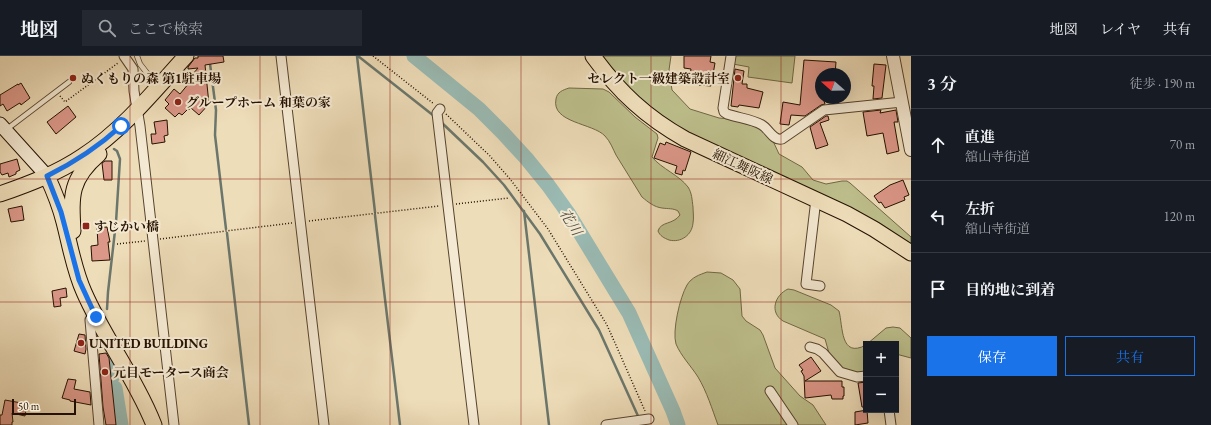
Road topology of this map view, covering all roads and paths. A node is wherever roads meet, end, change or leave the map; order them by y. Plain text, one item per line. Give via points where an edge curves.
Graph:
1 (137, 56) edge
2 (186, 56) edge
3 (281, 56) edge
4 (373, 56) edge
5 (593, 56) edge
6 (731, 56) edge
7 (893, 56) edge
8 (121, 59) edge
9 (69, 82) dead end
10 (158, 87) junction
11 (57, 91) junction
12 (902, 102) junction
13 (440, 109) junction
14 (137, 110) junction
15 (3, 127) edge
16 (909, 132) edge
17 (911, 150) edge
18 (47, 176) junction
19 (0, 194) edge
20 (509, 198) dead end
21 (816, 199) junction
22 (448, 205) junction
23 (300, 222) junction
24 (153, 240) junction
25 (117, 244) dead end
26 (911, 253) edge
27 (76, 271) junction
28 (820, 286) dead end
29 (96, 317) junction
30 (810, 347) dead end
31 (863, 376) edge
32 (770, 391) dead end
33 (889, 413) edge
34 (649, 419) joint
35 (623, 424) edge
36 (99, 425) edge
37 (154, 425) edge
38 (174, 425) edge
39 (324, 425) edge
40 (474, 425) edge
41 (606, 425) edge
42 (793, 425) edge
43 (891, 425) edge

1 - 10 lane via 140,64
2 - 10 main road
3 - 23 street
4 - 13 path
5 - 21 main road, 細江舞阪線 via 628,98 655,121 690,141
6 - 12 street via 724,112 762,125 778,140 782,140 824,110
7 - 12 street
8 - 11 path via 65,102
8 - 14 street via 133,69
9 - 11 lane
10 - 14 main road
11 - 15 lane via 13,124
12 - 16 street
13 - 22 street via 438,113
13 - 34 path via 490,156 548,229 607,325
14 - 18 main road via 97,147 70,165
14 - 24 street
14 - 27 main road via 125,131 87,165 76,182 72,202
15 - 18 main road
16 - 17 street
18 - 19 main road
18 - 27 main road via 61,212
20 - 22 path
21 - 26 main road, 細江舞阪線 via 867,225
21 - 28 street via 806,284
22 - 23 path
22 - 40 street
23 - 24 path
23 - 39 street
24 - 25 path
24 - 38 street
27 - 29 main road
29 - 36 street via 90,320
29 - 37 main road
30 - 31 street via 823,352 840,372
32 - 42 street
33 - 43 street
34 - 35 street
35 - 41 street

